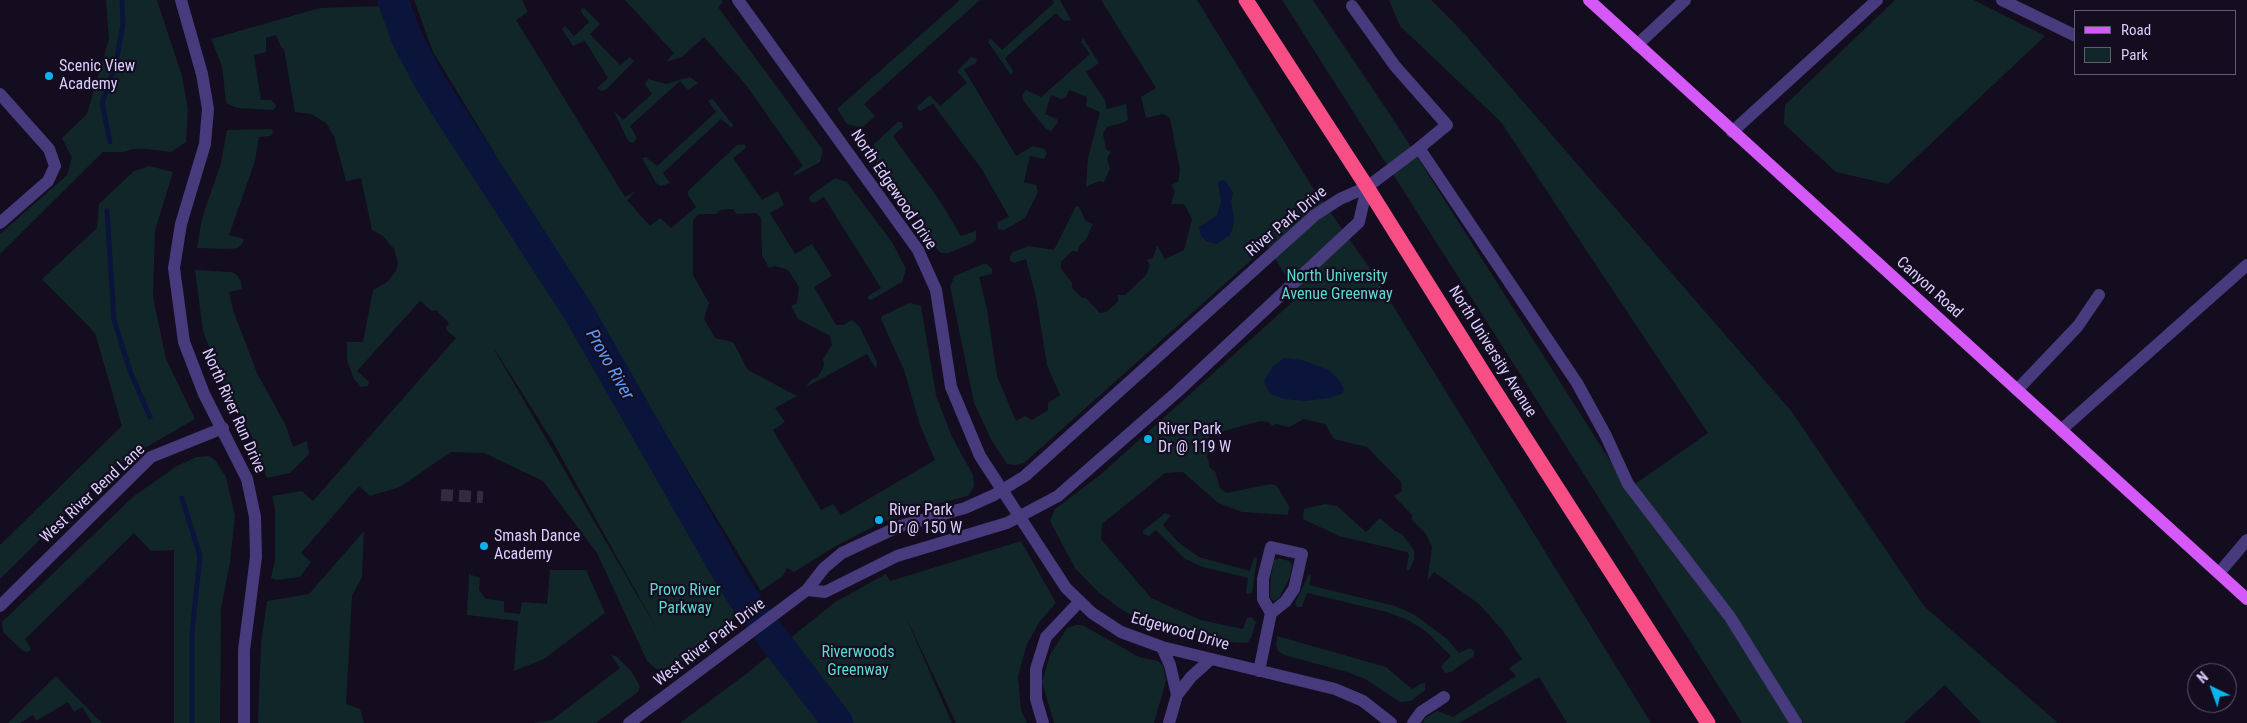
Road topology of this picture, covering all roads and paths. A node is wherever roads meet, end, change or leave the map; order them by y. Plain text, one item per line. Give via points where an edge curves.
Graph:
1 (182, 0) edge
2 (738, 0) edge
3 (1246, 0) edge
4 (1589, 0) edge
5 (1685, 0) edge
6 (1877, 0) edge
7 (2002, 0) edge
8 (1352, 6) dead end
9 (2074, 35) edge
10 (1638, 45) junction
11 (0, 94) edge
12 (1732, 132) junction
13 (1419, 148) junction
14 (1368, 187) junction
15 (0, 223) edge
16 (2247, 265) edge
17 (2099, 295) dead end
18 (2017, 390) junction
19 (223, 428) junction
20 (2061, 430) junction
21 (1003, 490) junction
22 (1010, 502) joint
23 (1022, 517) junction
24 (2247, 540) edge
25 (2218, 573) junction
26 (807, 590) junction
27 (2247, 599) edge
28 (1080, 601) junction
29 (0, 606) edge
30 (1271, 613) junction
31 (1162, 647) junction
32 (1211, 659) junction
33 (1260, 670) junction
34 (1177, 696) junction
35 (1444, 697) dead end
36 (244, 723) edge
37 (632, 723) edge
38 (1043, 723) edge
39 (1169, 723) edge
40 (1391, 723) edge
41 (1413, 723) edge
42 (1708, 723) edge
43 (1796, 723) edge

1 - 19 street, North River Run Drive via 208,109 205,144 181,224 174,268 184,342 204,394
2 - 21 street, North Edgewood Drive via 918,250 936,290 951,387 980,456
3 - 14 highway, North University Avenue
4 - 10 main road, Canyon Road
5 - 10 street
6 - 12 street
7 - 9 street
8 - 13 street, River Park Drive via 1395,66 1447,125
10 - 12 main road, Canyon Road
11 - 15 street via 49,149 55,166 48,181
12 - 18 main road, Canyon Road
13 - 14 street, River Park Drive
13 - 43 street via 1576,384 1606,436 1628,484 1730,617
14 - 21 street, River Park Drive via 1315,215 1024,476
14 - 23 street via 1359,222 1099,462 1058,496
14 - 42 highway, North University Avenue
16 - 20 street
17 - 18 street via 2078,326
18 - 20 main road, Canyon Road
19 - 29 street, West River Bend Lane via 151,457
19 - 36 street, North River Run Drive via 247,479 254,517 256,556 244,650
20 - 25 main road, Canyon Road
21 - 22 street, North Edgewood Drive
21 - 26 street, West River Park Drive via 965,508 900,526 868,539 824,568
22 - 23 street, Edgewood Drive
23 - 26 street via 897,556 825,592
23 - 28 street, Edgewood Drive via 1055,572
24 - 25 street
25 - 27 main road, Canyon Road
26 - 37 street, West River Park Drive
28 - 31 street, Edgewood Drive via 1121,632
28 - 38 street via 1046,637 1036,669 1036,699
30 - 30 street via 1294,589 1302,554 1271,547 1263,579 1263,599
30 - 33 street
31 - 32 street, Edgewood Drive
31 - 34 street
32 - 33 street, Edgewood Drive
32 - 34 street via 1191,677
33 - 40 street, Edgewood Drive via 1348,694 1363,701
34 - 39 street
35 - 41 street via 1421,712

